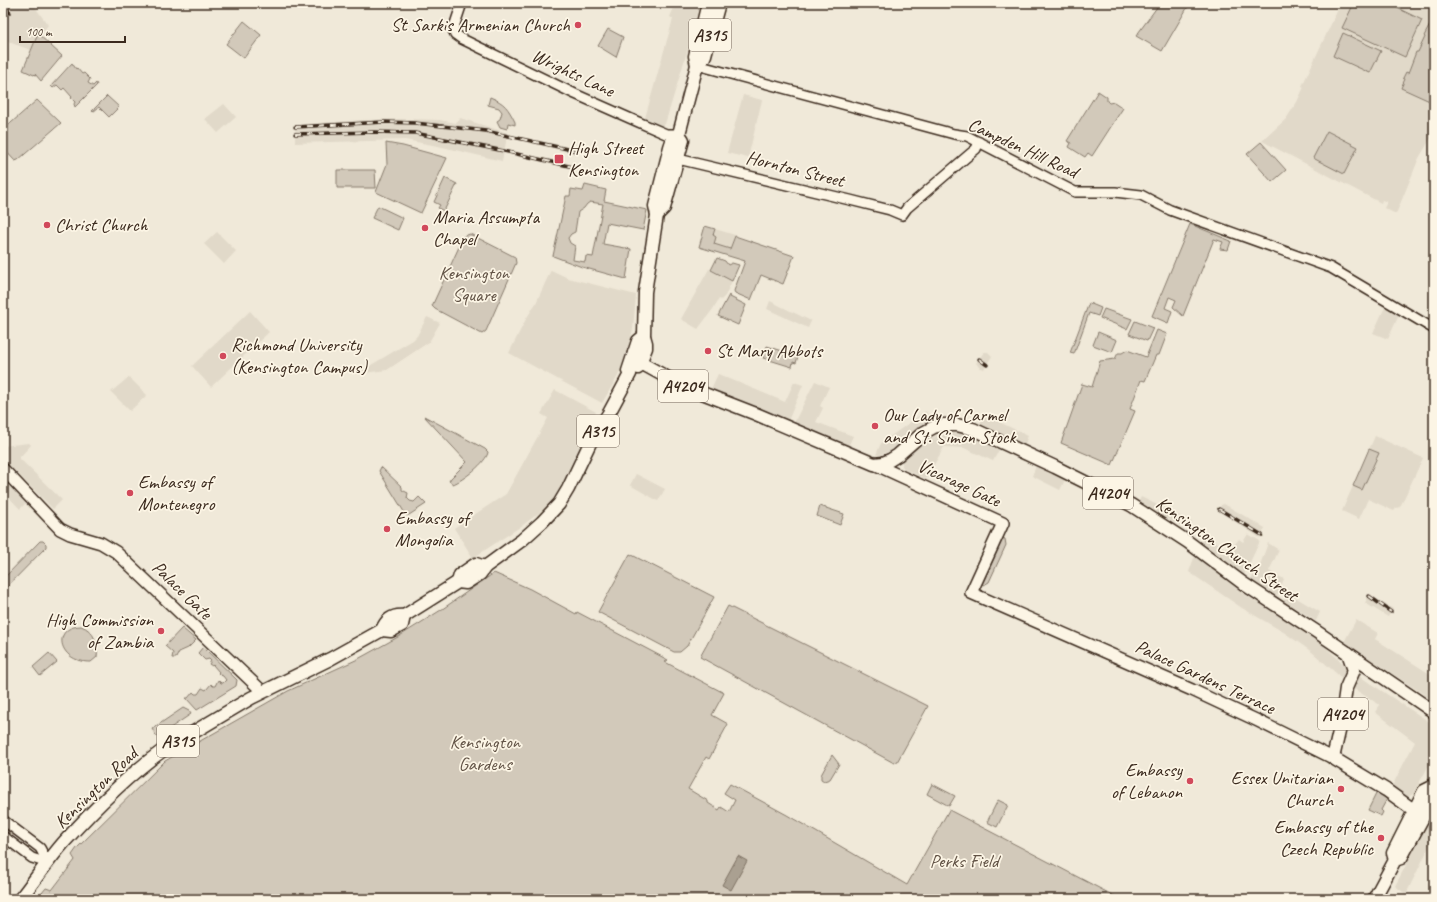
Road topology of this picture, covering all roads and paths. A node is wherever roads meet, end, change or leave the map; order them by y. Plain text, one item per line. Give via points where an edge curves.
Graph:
1 (462, 3) edge
2 (708, 3) edge
3 (719, 3) edge
4 (697, 65) junction
5 (679, 134) junction
6 (979, 142) junction
7 (678, 159) junction
8 (657, 215) junction
9 (1434, 328) edge
10 (638, 358) junction
11 (630, 371) joint
12 (874, 464) junction
13 (3, 469) edge
14 (971, 593) joint
15 (1348, 653) junction
16 (1354, 670) junction
17 (1373, 671) junction
18 (263, 692) junction
19 (1434, 712) edge
20 (1332, 758) junction
21 (1433, 791) edge
22 (1419, 813) junction
23 (3, 820) edge
24 (3, 836) edge
25 (48, 863) junction
26 (20, 899) edge
27 (1374, 899) edge

1 - 5 street, Wrights Lane via 454,28 455,34 462,39 636,121 666,134
2 - 4 main road, A315 via 695,56
3 - 4 main road, A315 via 705,55
4 - 5 main road, A315
4 - 6 street, Campden Hill Road via 967,136
5 - 7 main road, A315 via 683,140
5 - 8 main road, A315 via 673,138 661,178 655,206
6 - 7 street, Hornton Street via 976,149 901,215 835,196
6 - 9 street, Campden Hill Road via 1075,192 1141,195 1170,210 1331,268
7 - 8 main road, A315 via 664,208
8 - 10 main road, A315 via 645,292 646,343
10 - 11 main road, A4204
10 - 12 main road, A4204 via 679,384
11 - 18 main road, Kensington Road / A315 via 568,489 559,504 542,522 472,580 466,583 458,582 404,616 402,624 391,631 382,630
12 - 14 main road, Vicarage Gate via 1003,524
12 - 15 main road, Kensington Church Street / A4204 via 898,456 923,433 934,427 957,425 973,430 1131,505
13 - 18 main road, Palace Gate via 65,532 101,543 116,552
14 - 20 main road, Palace Gardens Terrace via 1185,687
15 - 16 main road, A4204
15 - 17 main road, Kensington Church Street / A4204
16 - 17 main road, A4204
16 - 20 main road, A4204 via 1346,688
17 - 19 main road, Kensington Church Street / A4204
18 - 25 main road, Kensington Road / A315 via 150,759 107,798 65,841
20 - 22 main road, Palace Gardens Terrace / A4204
21 - 22 main road
22 - 27 main road via 1401,858 1395,860
23 - 25 street via 40,848
24 - 25 street via 32,858
25 - 26 main road, Kensington Road / A315

